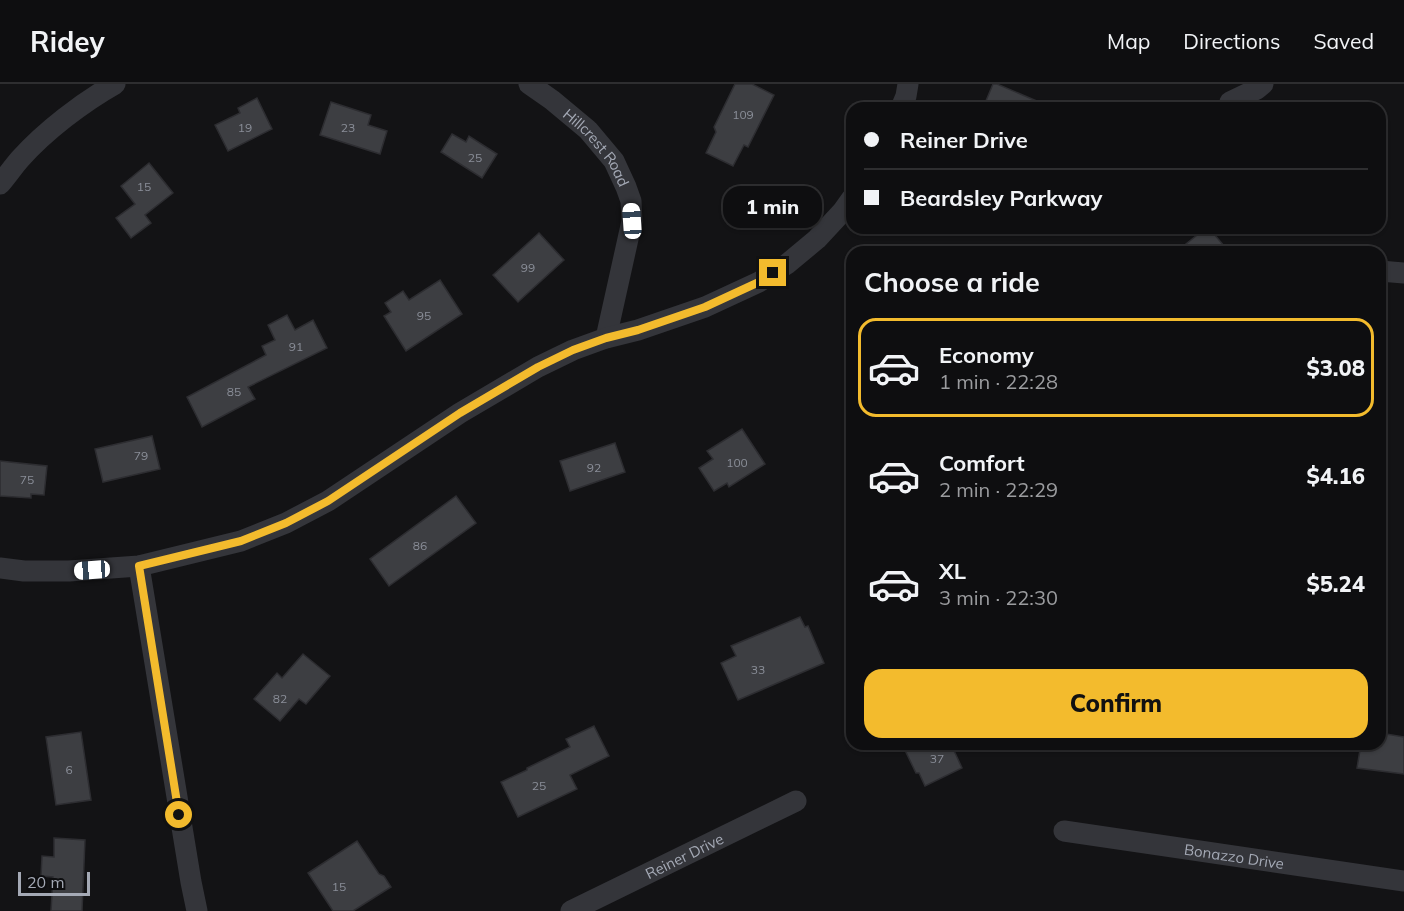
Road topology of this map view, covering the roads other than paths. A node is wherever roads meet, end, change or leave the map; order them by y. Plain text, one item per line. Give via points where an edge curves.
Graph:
1 (115, 84) edge
2 (529, 84) edge
3 (908, 84) edge
4 (1263, 84) edge
5 (904, 102) edge
6 (1230, 102) dead end
7 (0, 184) edge
8 (846, 206) edge
9 (1386, 272) edge
10 (1404, 273) edge
11 (606, 338) junction
12 (139, 566) junction
13 (0, 568) edge
14 (796, 801) dead end
15 (1064, 831) dead end
16 (1404, 881) edge
17 (198, 911) edge
18 (571, 911) edge

1 - 7 street via 58,124
2 - 11 street, Hillcrest Road via 588,130 614,162 631,201 632,221
3 - 5 street
4 - 6 street
8 - 11 street via 817,239 759,282 705,307
9 - 10 street
11 - 12 street via 538,367 460,413 328,501 286,523 241,541
12 - 13 street via 69,572
12 - 17 street
14 - 18 street, Reiner Drive
15 - 16 street, Bonazzo Drive

